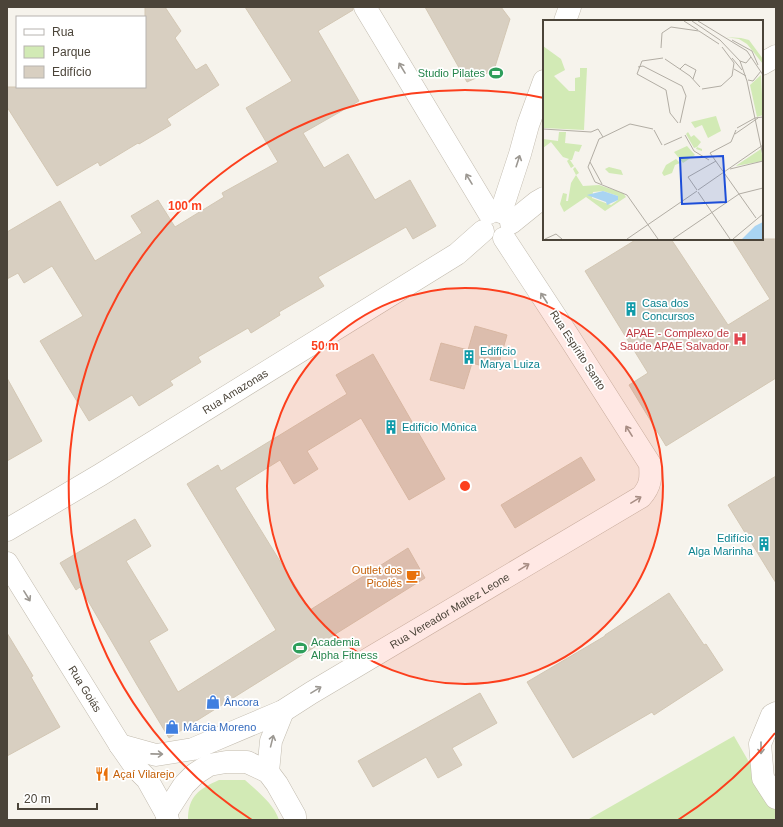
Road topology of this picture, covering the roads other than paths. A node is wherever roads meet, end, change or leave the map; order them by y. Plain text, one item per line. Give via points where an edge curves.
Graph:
1 (364, 7) edge
2 (570, 7) edge
3 (565, 20) edge
4 (776, 56) edge
5 (763, 63) edge
6 (543, 84) edge
7 (540, 200) edge
8 (497, 224) junction
9 (650, 464) joint
10 (7, 530) edge
11 (7, 563) edge
12 (282, 711) junction
13 (776, 713) edge
14 (120, 745) junction
15 (268, 772) junction
16 (776, 798) edge
17 (167, 816) edge
18 (297, 819) edge

8 -> 1 street, Rua Espírito Santo
2 - 3 street
4 - 5 street
8 -> 6 street
7 - 8 street, Rua Amazonas
9 -> 8 street, Rua Espírito Santo
8 - 10 street, Rua Amazonas via 461,251
12 -> 9 street, Rua Vereador Maltez Leone via 641,497 650,484
11 -> 14 street, Rua Goiás
14 -> 12 street, Rua Vereador Maltez Leone via 156,756 193,749
15 -> 12 street via 271,741
13 -> 16 street via 772,715 760,744 764,778
14 - 17 street, Rua Goiás via 146,779
15 - 17 street via 247,762 209,765 194,774 184,785
15 - 18 street

